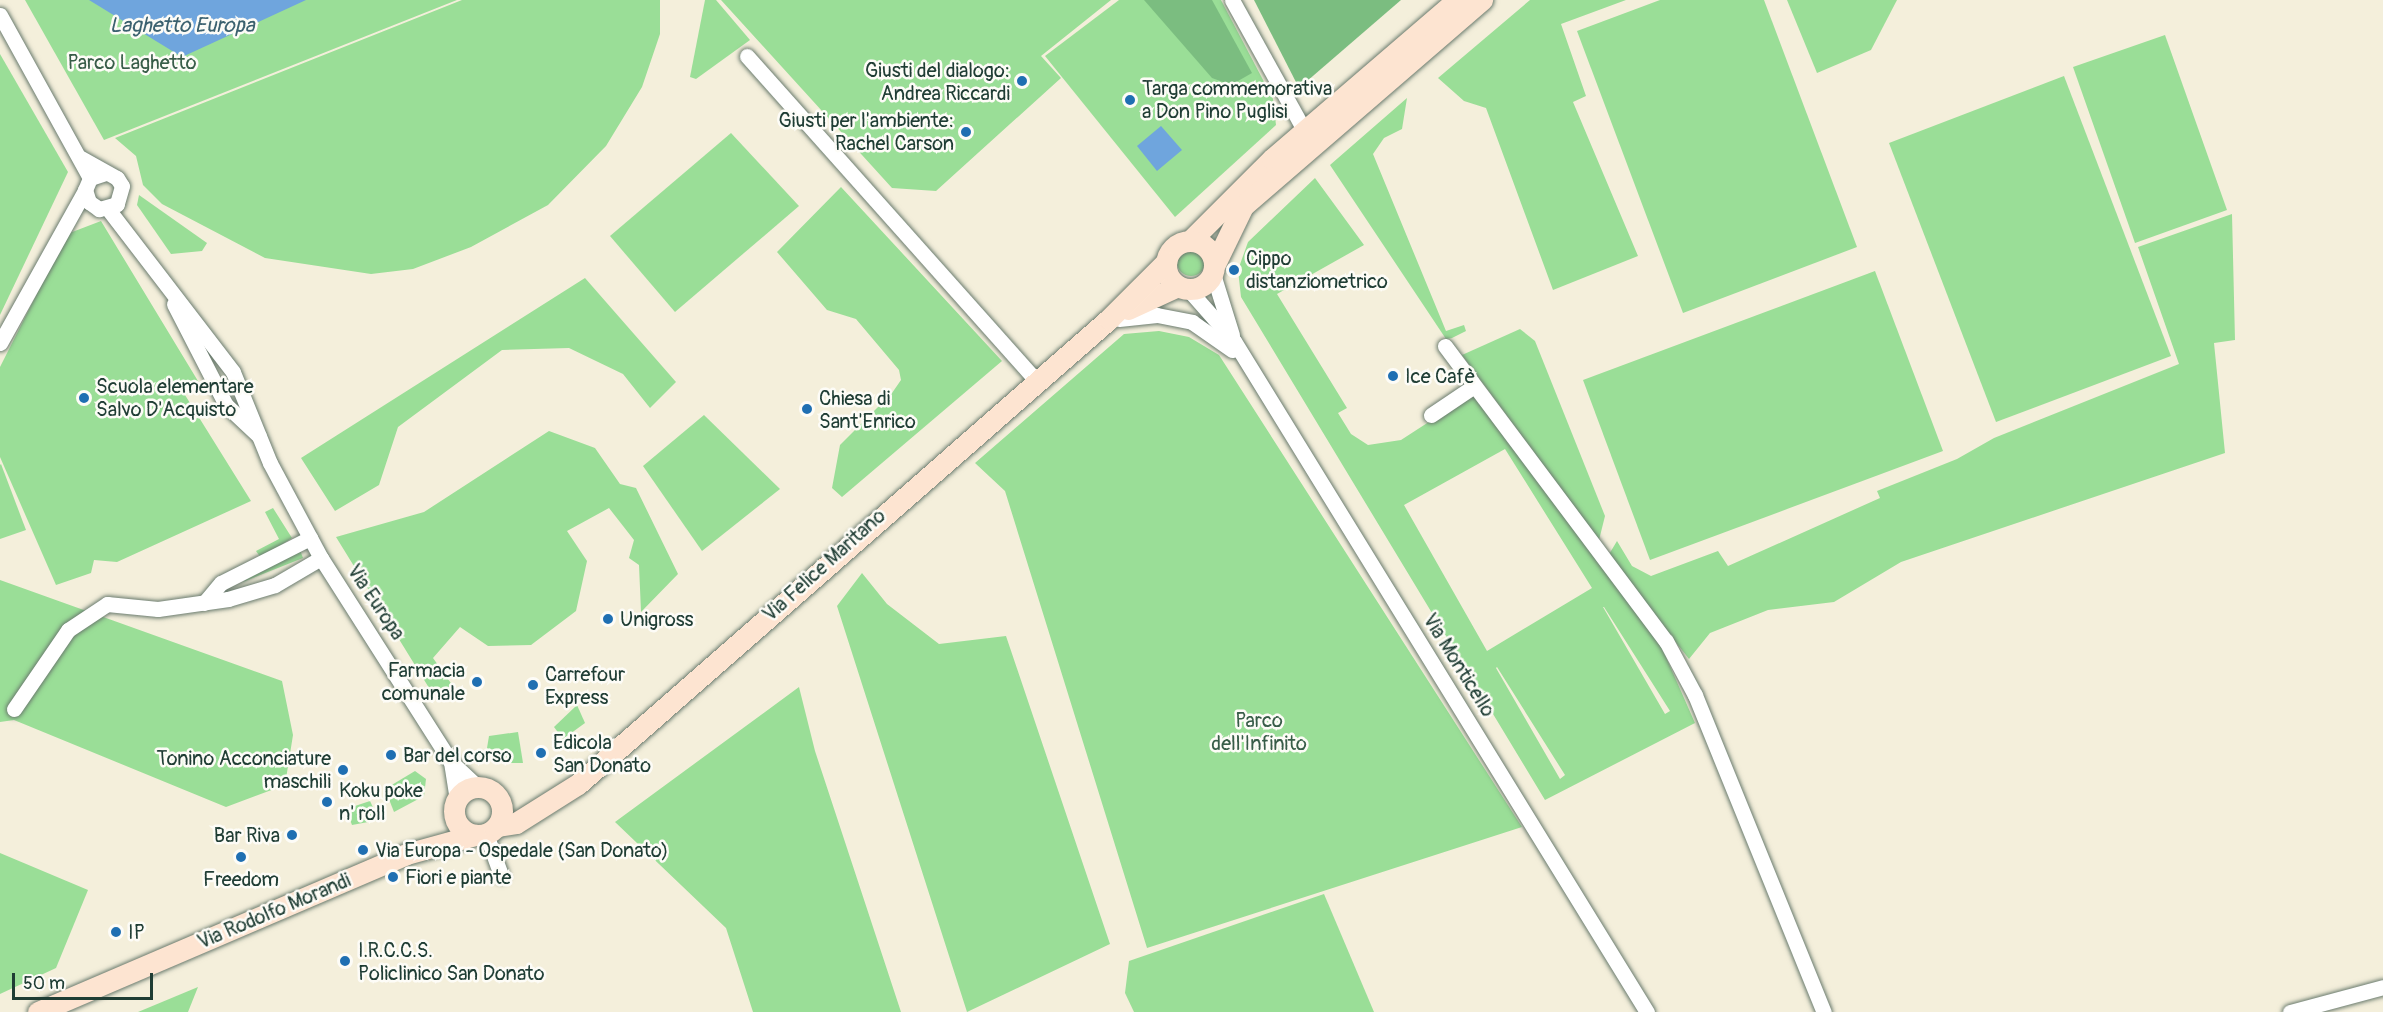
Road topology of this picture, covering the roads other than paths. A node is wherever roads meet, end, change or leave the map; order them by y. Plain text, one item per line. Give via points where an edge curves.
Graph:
1 (1232, 0) edge
2 (1457, 0) edge
3 (1482, 0) edge
4 (0, 15) edge
5 (747, 56) dead end
6 (1308, 137) junction
7 (81, 158) junction
8 (105, 173) junction
9 (88, 184) junction
10 (108, 207) junction
11 (67, 214) junction
12 (1190, 241) junction
13 (1166, 262) junction
14 (1214, 269) junction
15 (161, 280) junction
16 (1183, 287) junction
17 (1103, 324) junction
18 (1234, 341) junction
19 (0, 343) edge
20 (1445, 346) dead end
21 (1037, 381) junction
22 (1474, 386) junction
23 (1267, 394) junction
24 (1431, 415) dead end
25 (259, 436) junction
26 (310, 538) junction
27 (321, 558) junction
28 (204, 603) junction
29 (14, 709) dead end
30 (451, 762) junction
31 (478, 787) junction
32 (498, 796) junction
33 (537, 807) junction
34 (456, 809) junction
35 (486, 832) junction
36 (411, 852) junction
37 (501, 875) dead end
38 (2383, 987) edge
39 (38, 1012) edge
40 (1647, 1012) edge
41 (1824, 1012) edge
42 (2290, 1012) edge

1 - 6 street
2 - 6 street
3 - 6 street
4 - 7 street, Via Europa
5 - 21 street
6 - 12 street
6 - 14 street via 1235,216
7 - 8 street, Via Europa
7 - 9 street, Via Europa
8 - 9 street
8 - 10 street, Via Europa via 122,186
9 - 10 street, Via Europa via 89,202
9 - 11 street
10 - 11 street
10 - 15 street, Via Europa
11 - 19 street
12 - 13 street via 1174,247
12 - 14 street via 1211,252
13 - 16 street
13 - 17 street, Via Felice Maritano
14 - 16 street
14 - 18 street, Via Monticello
15 - 25 street, Via Europa via 233,372
15 - 25 street, Via Europa via 226,405
16 - 17 street, Via Felice Maritano
16 - 18 street, Via Monticello
17 - 21 street, Via Felice Maritano
17 - 23 street via 1137,316 1192,322 1228,345
18 - 23 street, Via Monticello
20 - 22 street
21 - 33 street, Via Felice Maritano via 578,784
22 - 24 street
22 - 41 street via 1666,641 1695,695
23 - 40 street, Via Monticello
25 - 26 street, Via Europa
26 - 27 street, Via Europa
26 - 28 street via 221,583
27 - 28 street, Via Europa via 275,585
27 - 30 street, Via Europa
28 - 29 street, Via Europa via 158,609 107,604 68,630
30 - 31 street, Via Europa
30 - 34 street, Via Europa
31 - 32 street
31 - 34 street, Via Rodolfo Morandi
32 - 33 street via 514,806
32 - 35 street via 503,811
33 - 35 street, Via Felice Maritano via 516,823
34 - 35 street
34 - 36 street, Via Rodolfo Morandi
35 - 36 street, Via Rodolfo Morandi
35 - 37 street
36 - 39 street, Via Rodolfo Morandi
38 - 42 street

